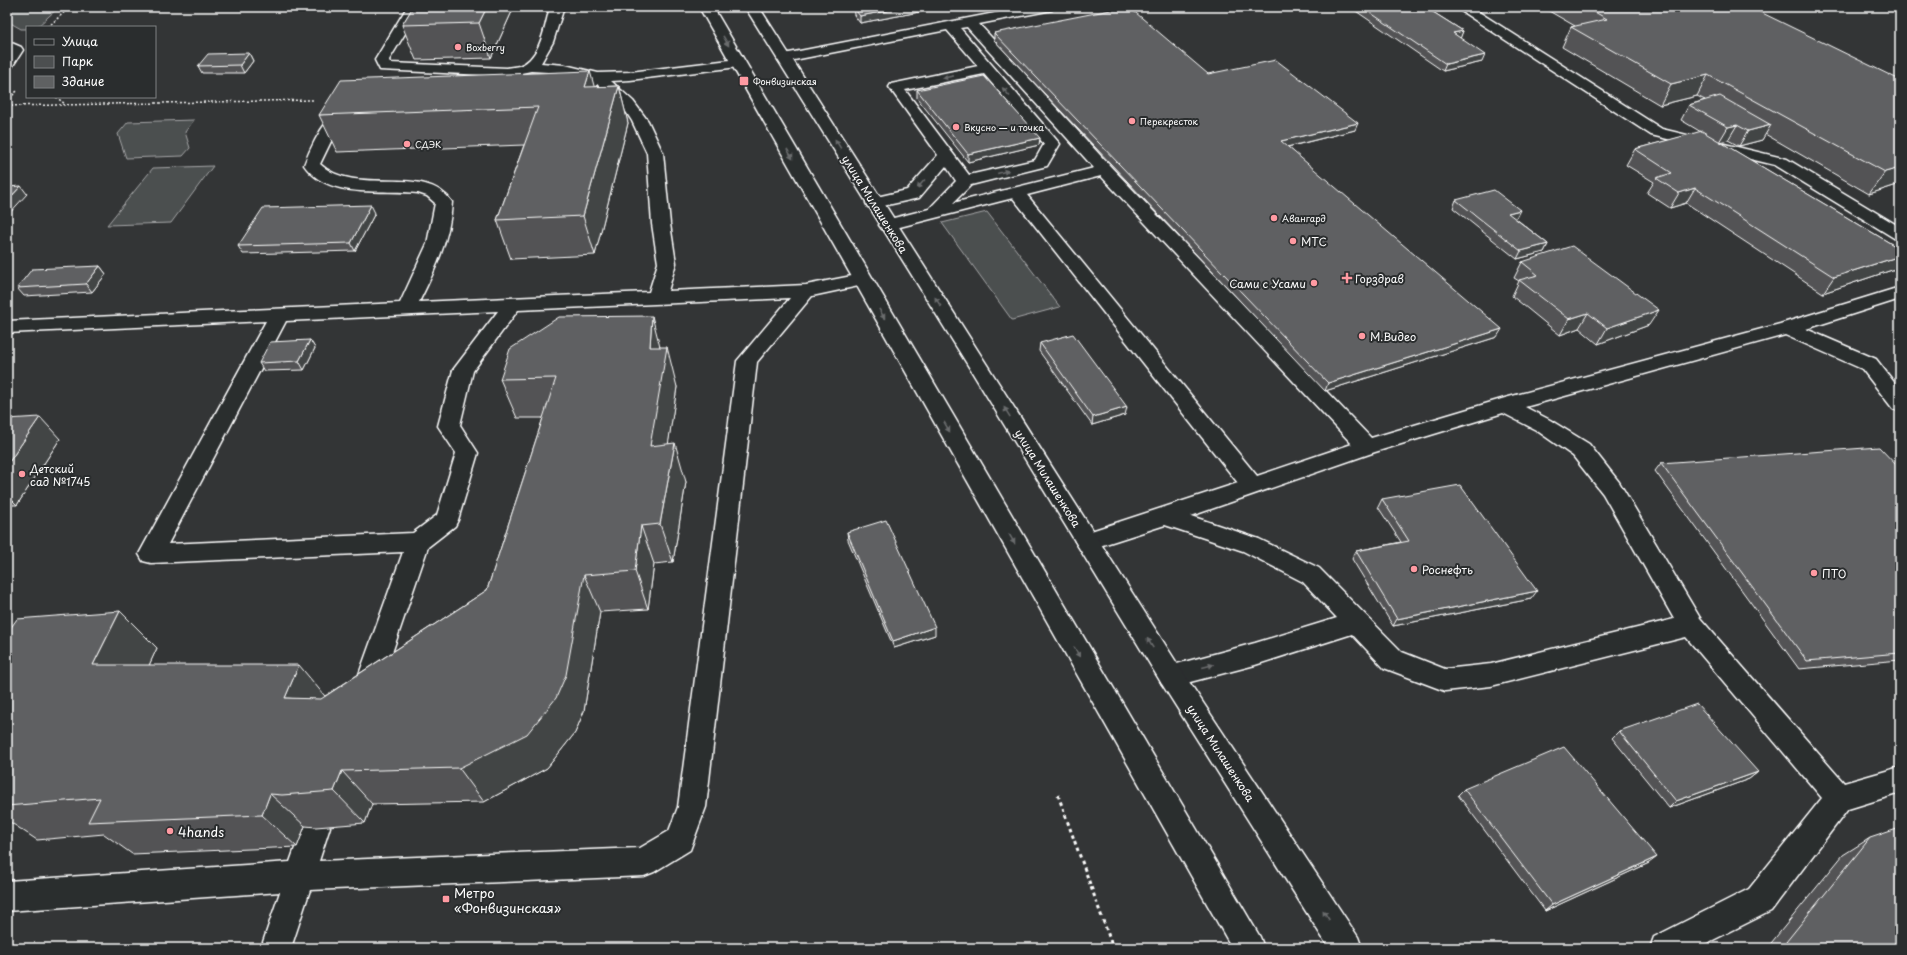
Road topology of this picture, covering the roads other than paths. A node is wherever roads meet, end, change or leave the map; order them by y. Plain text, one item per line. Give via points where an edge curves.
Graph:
1 (414, 7) edge
2 (557, 7) edge
3 (706, 7) edge
4 (752, 7) edge
5 (1047, 7) edge
6 (1462, 7) edge
7 (969, 22) junction
8 (950, 25) junction
9 (7, 45) edge
10 (784, 58) junction
11 (738, 63) junction
12 (7, 64) edge
13 (528, 67) junction
14 (986, 69) junction
15 (598, 77) junction
16 (555, 95) edge
17 (362, 105) edge
18 (946, 155) junction
19 (1105, 170) junction
20 (965, 182) junction
21 (1017, 193) junction
22 (874, 203) junction
23 (936, 213) junction
24 (888, 225) junction
25 (1900, 234) edge
26 (862, 280) junction
27 (806, 291) junction
28 (1900, 293) edge
29 (657, 298) junction
30 (513, 304) junction
31 (406, 309) junction
32 (279, 315) junction
33 (7, 327) edge
34 (1787, 328) junction
35 (1900, 404) edge
36 (1505, 405) junction
37 (1367, 447) junction
38 (1253, 486) junction
39 (1165, 516) junction
40 (1087, 540) junction
41 (418, 542) junction
42 (1356, 623) junction
43 (1691, 625) junction
44 (1171, 676) junction
45 (359, 712) edge
46 (1900, 780) edge
47 (1839, 798) junction
48 (316, 827) edge
49 (300, 876) junction
50 (7, 896) edge
51 (276, 948) edge
52 (1249, 948) edge
53 (1347, 948) edge
54 (1665, 948) edge

1 - 13 main road via 382,60 385,67 507,72
2 - 13 main road via 542,53 536,62
3 -> 11 main road
4 - 10 main road, улица Милашенкова
5 - 7 main road
6 - 25 main road via 1657,132 1781,162
7 - 8 main road
7 - 19 main road
8 - 10 main road
8 - 14 main road
9 - 12 main road via 16,50
22 -> 10 main road, улица Милашенкова
11 - 15 main road via 630,76
11 -> 26 main road
13 - 15 main road via 565,69
14 -> 18 main road via 896,87
20 -> 14 main road via 1041,163 1052,144
15 - 16 main road via 581,90
15 - 29 main road via 628,104 640,121 655,153 667,263
17 - 31 main road via 337,118 323,136 312,165 318,173 336,182 417,188 434,192 444,202 444,216 428,267
18 - 20 main road
18 -> 22 main road via 913,194
19 - 21 main road
19 - 37 main road
20 - 23 main road
21 - 23 main road
21 - 38 main road
22 - 24 main road, улица Милашенкова
23 - 24 main road
40 -> 24 main road, улица Милашенкова
26 - 27 main road
26 -> 52 main road
27 - 29 main road
27 - 49 main road via 747,360 692,808 680,840 644,862
28 - 34 main road
29 - 30 main road
30 - 31 main road
30 - 41 main road via 463,370 449,426 467,453 447,520
31 - 32 main road
32 - 33 main road
32 - 41 main road via 151,554
34 - 35 main road via 1869,364
34 - 36 main road
36 - 37 main road
36 - 43 main road via 1543,425 1581,450 1611,488
37 - 38 main road
38 - 39 main road
39 - 40 main road
39 - 42 main road via 1251,545 1311,575
44 -> 40 main road, улица Милашенкова
41 - 45 main road
42 - 43 main road via 1393,660 1445,680 1490,675
44 -> 42 main road
43 - 47 main road
53 -> 44 main road, улица Милашенкова
46 - 47 main road
47 - 54 main road via 1760,900
48 - 49 main road
49 - 50 main road
49 - 51 main road

